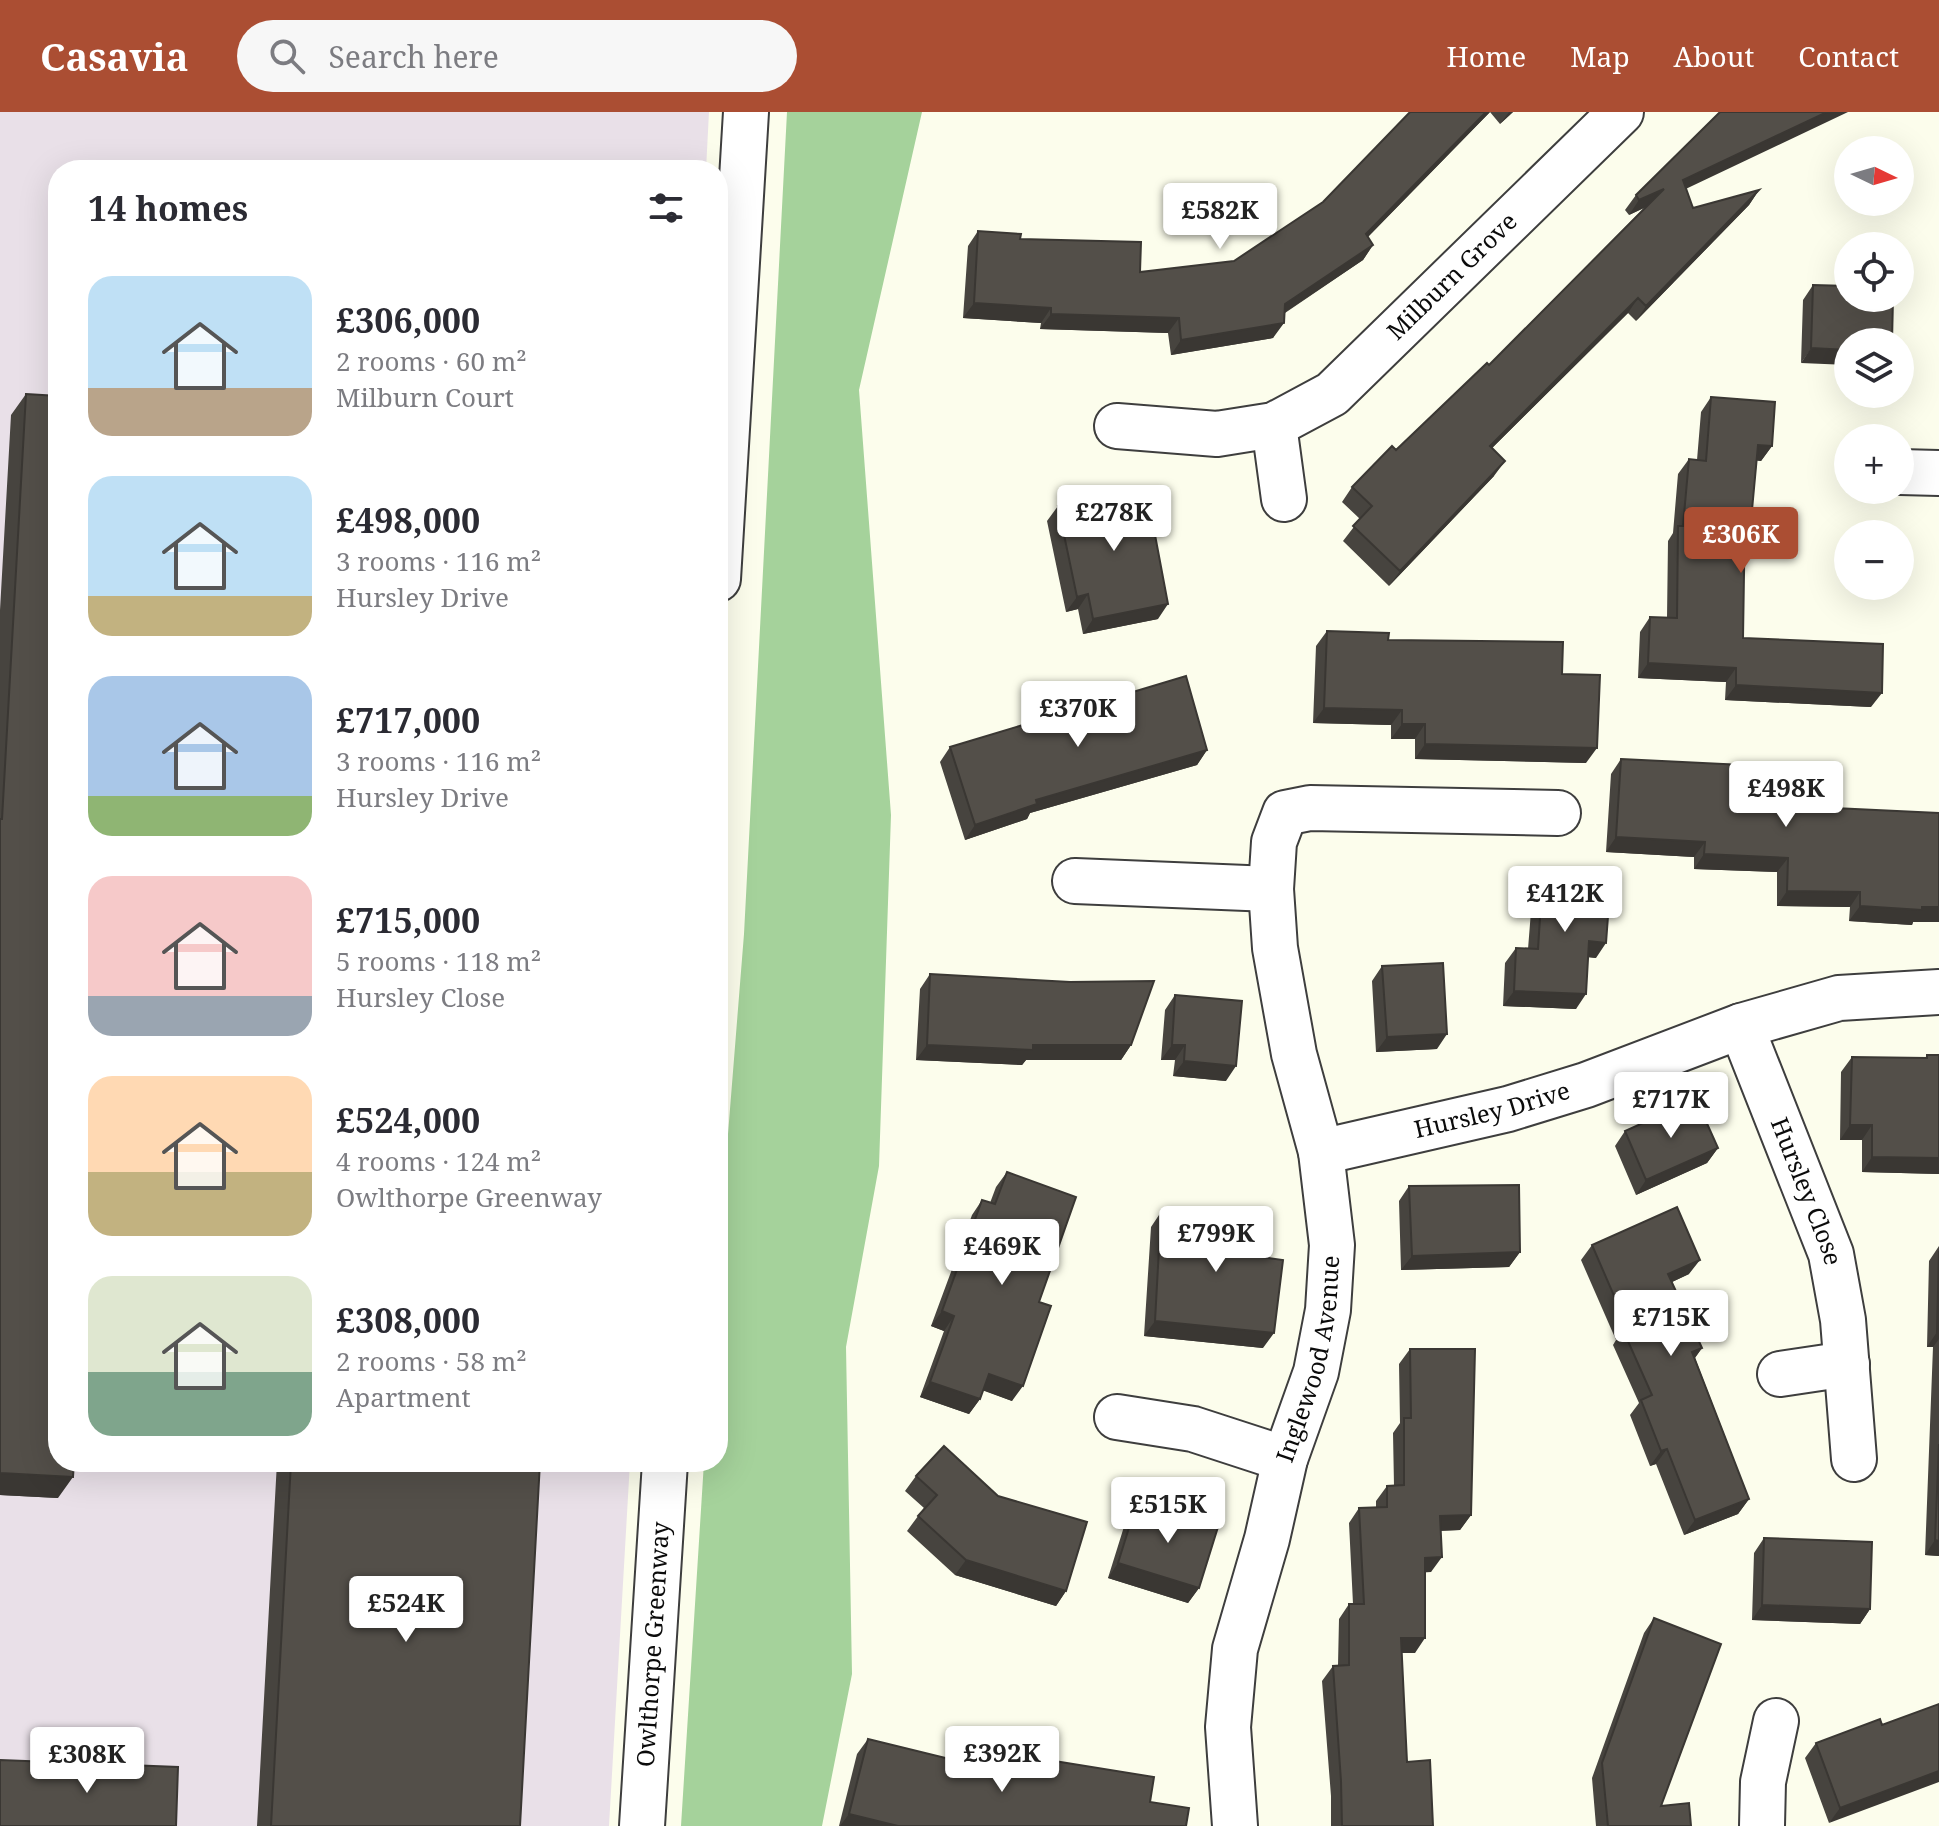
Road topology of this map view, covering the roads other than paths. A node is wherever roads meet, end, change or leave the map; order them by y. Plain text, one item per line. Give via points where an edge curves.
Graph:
1 (746, 112) edge
2 (1621, 112) edge
3 (728, 412) edge
4 (1274, 425) junction
5 (1117, 426) dead end
6 (1914, 472) edge
7 (1939, 473) edge
8 (1284, 499) dead end
9 (1558, 813) dead end
10 (1075, 881) dead end
11 (1271, 889) junction
12 (1939, 992) edge
13 (1741, 1026) junction
14 (1321, 1152) junction
15 (1847, 1364) junction
16 (1780, 1374) dead end
17 (1117, 1417) dead end
18 (1285, 1459) junction
19 (1854, 1459) dead end
20 (664, 1472) edge
21 (1776, 1721) dead end
22 (642, 1826) edge
23 (1235, 1826) edge
24 (1762, 1826) edge

1 - 3 street
2 - 4 street, Milburn Grove via 1332,394
4 - 5 street, Milburn Grove via 1217,434
4 - 8 street
6 - 7 street
9 - 11 street, Inglewood Avenue via 1310,808 1285,813 1274,842
10 - 11 street
11 - 14 street, Inglewood Avenue via 1275,948 1294,1054
12 - 13 street, Hursley Drive via 1839,998
13 - 14 street, Hursley Drive via 1508,1109
13 - 15 street, Hursley Close via 1831,1254
14 - 18 street, Inglewood Avenue via 1332,1245 1328,1310 1316,1372
15 - 16 street
15 - 19 street, Hursley Close
17 - 18 street via 1193,1429
18 - 23 street, Inglewood Avenue via 1235,1649 1228,1727
20 - 22 street, Owlthorpe Greenway
21 - 24 street via 1763,1782

